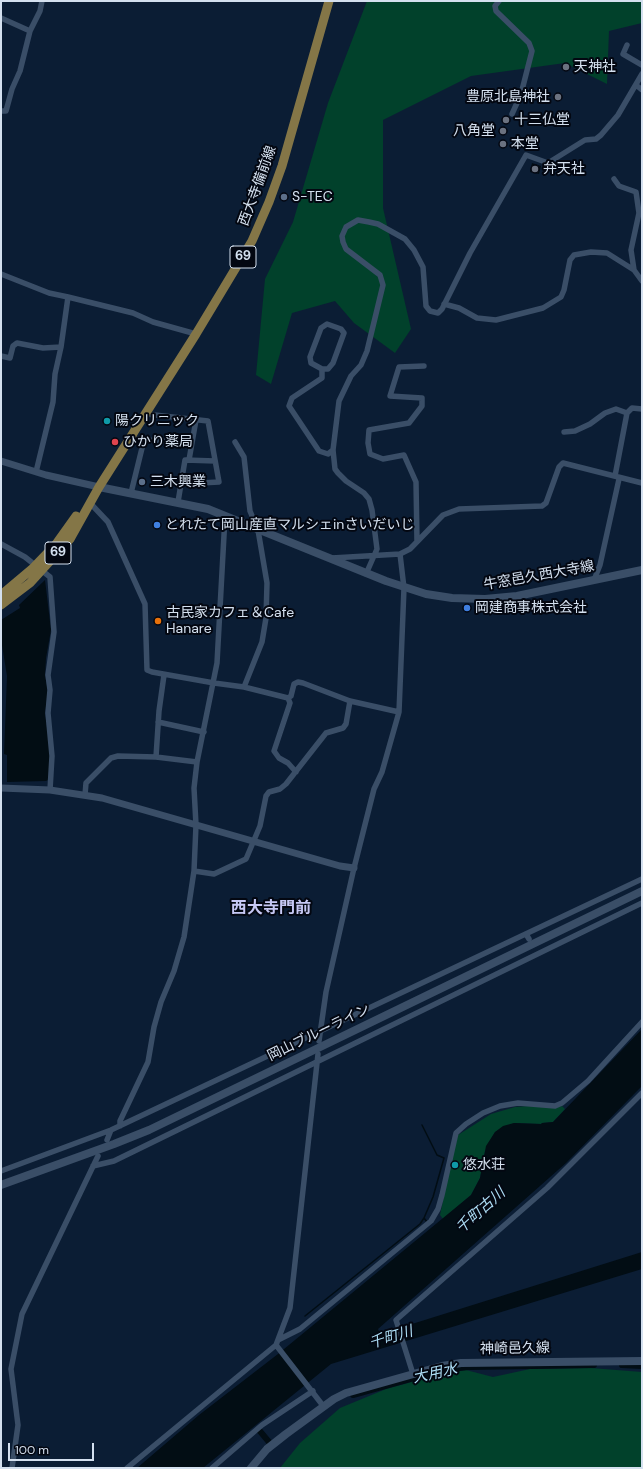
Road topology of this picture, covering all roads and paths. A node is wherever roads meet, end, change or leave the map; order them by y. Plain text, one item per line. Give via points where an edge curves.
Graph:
1 (42, 1) edge
2 (330, 1) edge
3 (499, 1) edge
4 (1, 18) edge
5 (30, 31) junction
6 (627, 45) dead end
7 (642, 65) edge
8 (642, 74) edge
9 (636, 85) junction
10 (642, 90) edge
11 (1, 111) edge
12 (512, 114) dead end
13 (614, 179) dead end
14 (634, 270) junction
15 (1, 274) edge
16 (642, 281) edge
17 (68, 297) junction
18 (444, 304) junction
19 (196, 334) junction
20 (61, 347) junction
21 (1, 356) edge
22 (424, 366) dead end
23 (322, 369) junction
24 (642, 409) edge
25 (627, 413) junction
26 (146, 414) junction
27 (196, 420) junction
28 (564, 432) dead end
29 (130, 438) junction
30 (144, 440) junction
31 (168, 441) dead end
32 (235, 442) dead end
33 (333, 450) junction
34 (189, 460) junction
35 (1, 461) edge
36 (215, 461) junction
37 (36, 472) junction
38 (617, 477) junction
39 (642, 483) edge
40 (181, 484) junction
41 (99, 487) junction
42 (131, 493) junction
43 (178, 502) junction
44 (91, 504) junction
45 (225, 516) junction
46 (258, 530) junction
47 (418, 541) junction
48 (1, 544) edge
49 (400, 554) junction
50 (374, 556) junction
51 (328, 558) junction
52 (39, 568) junction
53 (642, 570) edge
54 (366, 574) junction
55 (594, 580) junction
56 (404, 588) junction
57 (1, 595) edge
58 (1, 606) edge
59 (164, 675) junction
60 (214, 684) junction
61 (244, 687) junction
62 (288, 698) junction
63 (350, 701) junction
64 (399, 712) junction
65 (158, 722) junction
66 (204, 732) junction
67 (156, 757) junction
68 (197, 762) junction
69 (296, 772) junction
70 (1, 788) edge
71 (50, 790) junction
72 (85, 794) junction
73 (196, 825) junction
74 (254, 842) junction
75 (354, 868) junction
76 (194, 871) junction
77 (642, 879) edge
78 (642, 891) edge
79 (642, 903) edge
80 (642, 1022) edge
81 (321, 1030) junction
82 (320, 1041) dead end
83 (318, 1054) dead end
84 (317, 1062) junction
85 (642, 1093) edge
86 (120, 1126) junction
87 (111, 1130) junction
88 (107, 1140) dead end
89 (98, 1156) dead end
90 (93, 1166) junction
91 (1, 1171) edge
92 (1, 1185) edge
93 (277, 1342) junction
94 (642, 1361) edge
95 (413, 1374) junction
96 (312, 1389) junction
97 (324, 1407) junction
98 (12, 1468) edge
99 (127, 1468) edge
100 (212, 1468) edge
101 (251, 1468) edge

1 - 5 street
2 - 19 main road, 西大寺備前線 / 69 via 269,202 252,241
3 - 12 street via 495,6 496,11 529,43 532,51 521,94
4 - 5 street
5 - 11 street via 6,111
6 - 7 street via 623,54
8 - 9 street
9 - 10 street
9 - 18 street via 618,115 601,135 579,144 548,163 526,155
13 - 14 street via 619,186 636,192 639,213 631,250
14 - 16 street
14 - 18 street via 607,253 574,255 570,260 561,297 543,308 496,320 477,318 459,308
15 - 17 street
17 - 19 street via 132,313
17 - 20 street
18 - 33 street via 438,314 428,309 425,301 423,267 405,239 378,224 369,222 358,220 346,227 342,236 346,249 380,275 383,285 367,351 338,401
19 - 26 main road, 西大寺備前線 / 69
20 - 21 street via 44,348 17,343 13,346 10,358
20 - 37 street via 55,374 53,402
22 - 47 street via 399,367 390,396 422,398 422,406 409,423 369,430 368,443 370,454 384,459 404,455 416,482
23 - 23 street via 331,366 344,333 341,329 327,324 321,328 310,357 311,363
23 - 33 street via 322,378 292,398 289,406 318,451 328,454
24 - 25 street via 632,408
25 - 28 street via 616,409 575,431
25 - 38 street
26 - 27 street
26 - 29 main road, 西大寺備前線 / 69
27 - 34 street
27 - 36 street via 208,421
29 - 30 street
29 - 41 main road, 西大寺備前線 / 69
30 - 31 street
30 - 42 street
32 - 46 street via 244,457 250,511
33 - 50 street via 335,469 369,499 377,549
34 - 36 street
34 - 40 street via 185,460
35 - 37 street
36 - 40 street via 219,482
37 - 41 street
38 - 39 street
38 - 47 street via 564,463 559,466 546,503 542,506 459,509 440,518
38 - 55 street via 600,565
40 - 43 street
41 - 42 main road, 牛窓邑久西大寺線
41 - 44 main road, 西大寺備前線 / 69
41 - 52 main road, 西大寺備前線 / 69 via 86,500
42 - 43 main road, 牛窓邑久西大寺線
43 - 45 main road, 牛窓邑久西大寺線
44 - 52 main road, 西大寺備前線 / 69 via 70,540
44 - 59 street via 108,522 145,604 147,670
45 - 46 main road, 牛窓邑久西大寺線
45 - 60 street
46 - 51 main road, 牛窓邑久西大寺線
46 - 61 street via 267,583 266,618 262,642
47 - 49 street
48 - 52 street
49 - 50 street
49 - 56 street
50 - 51 street
50 - 54 street
51 - 54 main road, 牛窓邑久西大寺線
52 - 57 main road, 西大寺備前線 / 69
52 - 58 main road, 西大寺備前線 / 69 via 30,583
52 - 71 street via 50,577 54,632 48,675 52,756
53 - 55 main road, 牛窓邑久西大寺線
54 - 56 main road, 牛窓邑久西大寺線
55 - 56 main road, 牛窓邑久西大寺線 via 517,596 485,599 452,598
56 - 64 street
59 - 60 street
59 - 65 street
60 - 61 street
60 - 66 street
61 - 62 street
62 - 63 street via 294,684 298,682
62 - 69 street via 290,703 274,751
63 - 64 street
63 - 69 street via 343,728 326,732
64 - 75 street via 382,772 374,789
65 - 66 street
65 - 67 street
66 - 68 street
67 - 68 street
67 - 72 street via 111,758 86,783
68 - 73 street via 194,788
69 - 74 street via 286,784 266,796
70 - 71 street
71 - 72 street
72 - 73 street
73 - 74 street
73 - 76 street
74 - 75 street
74 - 76 street via 246,859 224,870 214,874
75 - 81 street via 329,977
76 - 86 street via 184,937 154,1027 148,1062 120,1121
77 - 81 street via 528,937
78 - 92 main road, 岡山ブルーライン via 149,1130
79 - 84 street via 535,951
80 - 93 street via 588,1081 562,1103 555,1106 518,1103 500,1106 466,1124 456,1133 442,1195 431,1221 300,1328
81 - 82 street
81 - 86 street
83 - 84 street
84 - 90 street via 114,1161
84 - 93 street via 290,1308
85 - 95 street via 547,1188 396,1320
86 - 87 street
87 - 88 street
87 - 91 street
89 - 90 street
90 - 98 street via 22,1314 11,1369 18,1425
93 - 96 street
93 - 99 street
94 - 95 main road, 神崎邑久線 via 461,1363
95 - 97 main road, 神崎邑久線 via 346,1393
96 - 97 street
96 - 100 street via 262,1425
97 - 101 main road, 神崎邑久線 via 286,1434

